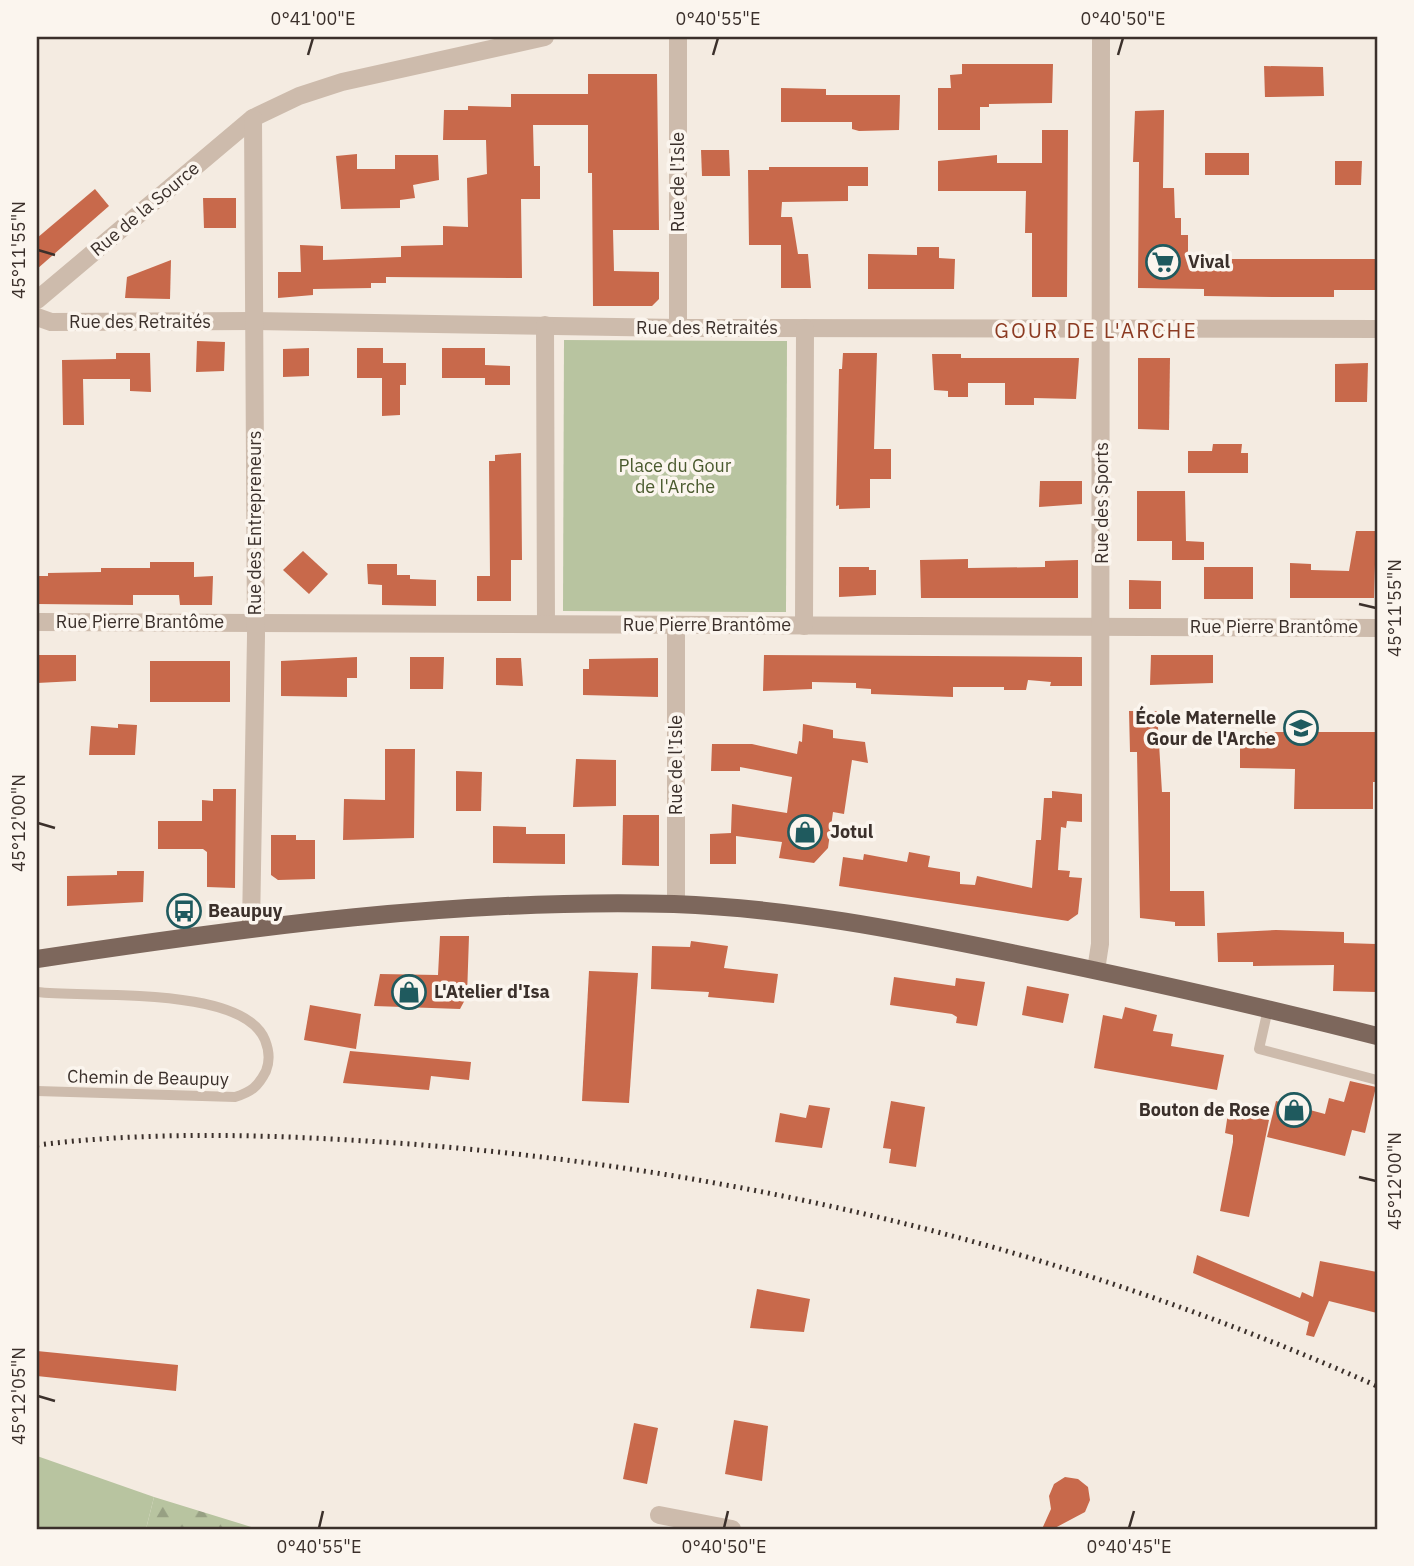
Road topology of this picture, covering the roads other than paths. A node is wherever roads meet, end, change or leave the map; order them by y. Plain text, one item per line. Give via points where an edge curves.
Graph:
1 (545, 37) edge
2 (678, 37) edge
3 (1101, 37) edge
4 (253, 118) junction
5 (37, 300) edge
6 (37, 317) edge
7 (254, 321) junction
8 (545, 325) junction
9 (678, 328) junction
10 (805, 328) junction
11 (1377, 329) edge
12 (1101, 330) junction
13 (37, 622) edge
14 (256, 623) junction
15 (546, 624) junction
16 (677, 625) junction
17 (804, 626) junction
18 (1102, 627) junction
19 (1377, 628) edge
20 (676, 904) junction
21 (251, 927) junction
22 (37, 959) edge
23 (1096, 970) junction
24 (37, 992) edge
25 (1268, 1009) junction
26 (1377, 1036) edge
27 (1377, 1080) edge
28 (37, 1091) edge
29 (659, 1515) dead end
30 (732, 1529) edge

1 - 4 street, Rue de la Source via 342,82
2 - 9 street, Rue de l'Isle
3 - 12 street, Rue des Sports
4 - 5 street, Rue de la Source
4 - 7 street, Rue des Entrepreneurs
6 - 7 street, Rue des Retraités via 51,322
7 - 8 street, Rue des Retraités
7 - 14 street, Rue des Entrepreneurs
8 - 9 street, Rue des Retraités
8 - 15 street
9 - 10 street, Rue des Retraités
10 - 12 street, Rue des Retraités
10 - 17 street
11 - 12 street, Rue des Retraités
12 - 18 street, Rue des Sports
13 - 14 street, Rue Pierre Brantôme
14 - 15 street, Rue Pierre Brantôme
14 - 21 street, Rue des Entrepreneurs
15 - 16 street, Rue Pierre Brantôme
16 - 17 street, Rue Pierre Brantôme
16 - 20 street, Rue de l'Isle
17 - 18 street, Rue Pierre Brantôme
18 - 19 street, Rue Pierre Brantôme
18 - 23 street, Rue des Sports via 1100,944
20 - 21 main road via 551,902
20 - 23 main road via 820,917
21 - 22 main road
23 - 25 main road
24 - 28 lane, Chemin de Beaupuy via 212,1004 245,1016 261,1030 268,1066 251,1092 235,1097
25 - 26 main road
25 - 27 lane via 1259,1049
29 - 30 street

